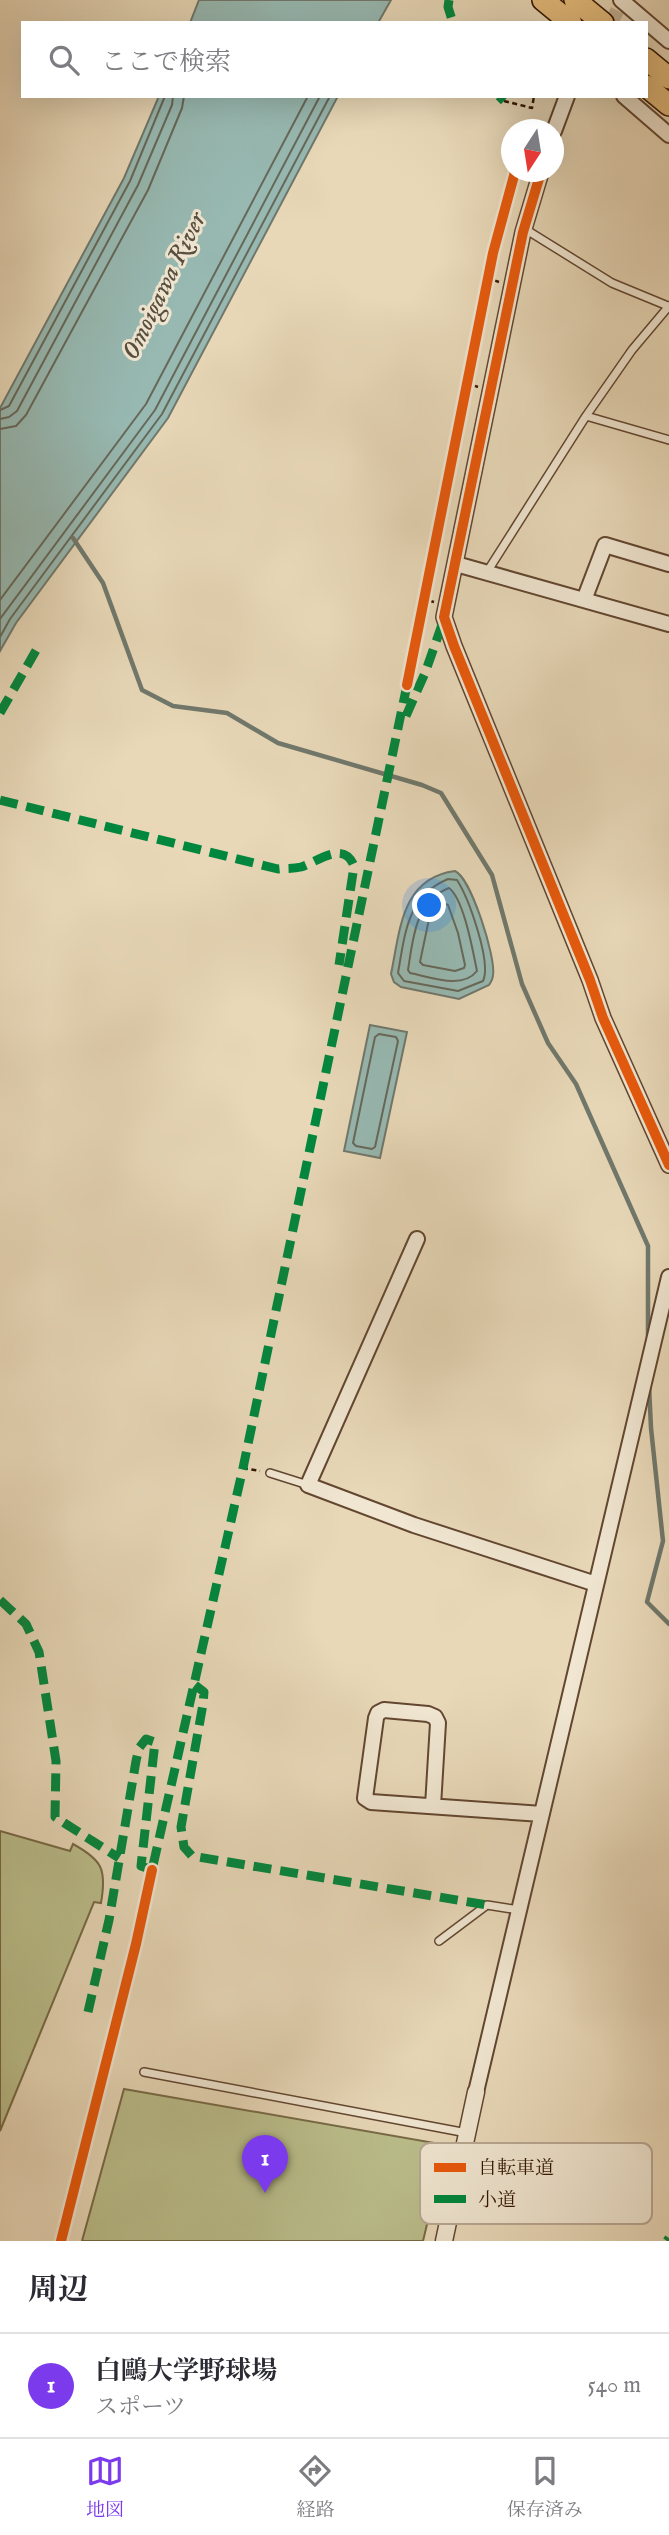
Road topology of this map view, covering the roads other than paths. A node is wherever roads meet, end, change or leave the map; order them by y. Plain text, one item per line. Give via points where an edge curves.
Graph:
1 (543, 0) edge
2 (615, 8) edge
3 (569, 12) edge
4 (636, 21) edge
5 (648, 28) edge
6 (669, 41) edge
7 (648, 61) edge
8 (669, 78) edge
9 (648, 88) edge
10 (566, 98) edge
11 (626, 98) edge
12 (669, 105) edge
13 (558, 119) edge
14 (669, 135) edge
15 (538, 182) edge
16 (525, 228) junction
17 (669, 306) edge
18 (586, 416) junction
19 (669, 440) edge
20 (456, 564) junction
21 (669, 564) edge
22 (486, 573) junction
23 (584, 600) junction
24 (669, 624) edge
25 (669, 1164) edge
26 (417, 1239) dead end
27 (669, 1277) edge
28 (270, 1474) road end
29 (308, 1485) junction
30 (596, 1584) junction
31 (433, 1806) junction
32 (542, 1814) junction
33 (519, 1910) junction
34 (439, 1941) dead end
35 (144, 2072) dead end
36 (475, 2092) joint
37 (467, 2133) junction
38 (465, 2143) edge

1 - 3 main road
2 - 3 main road
2 - 4 street
5 - 6 street
7 - 8 main road
9 - 12 main road
10 - 13 street
11 - 14 street
15 - 16 street
16 - 17 lane via 612,283
16 - 20 street
17 - 18 lane
18 - 19 lane
18 - 22 lane
20 - 22 street
20 - 25 street via 444,617 454,646 603,1018
21 - 23 street via 605,545
22 - 23 street
23 - 24 street
26 - 29 street
27 - 30 street
28 - 29 lane
29 - 30 street
30 - 32 street
31 - 31 street via 365,1798 378,1713 435,1717
31 - 32 street
32 - 33 street
33 - 34 lane via 487,1905
33 - 36 street
35 - 37 lane
36 - 37 street
37 - 38 street

